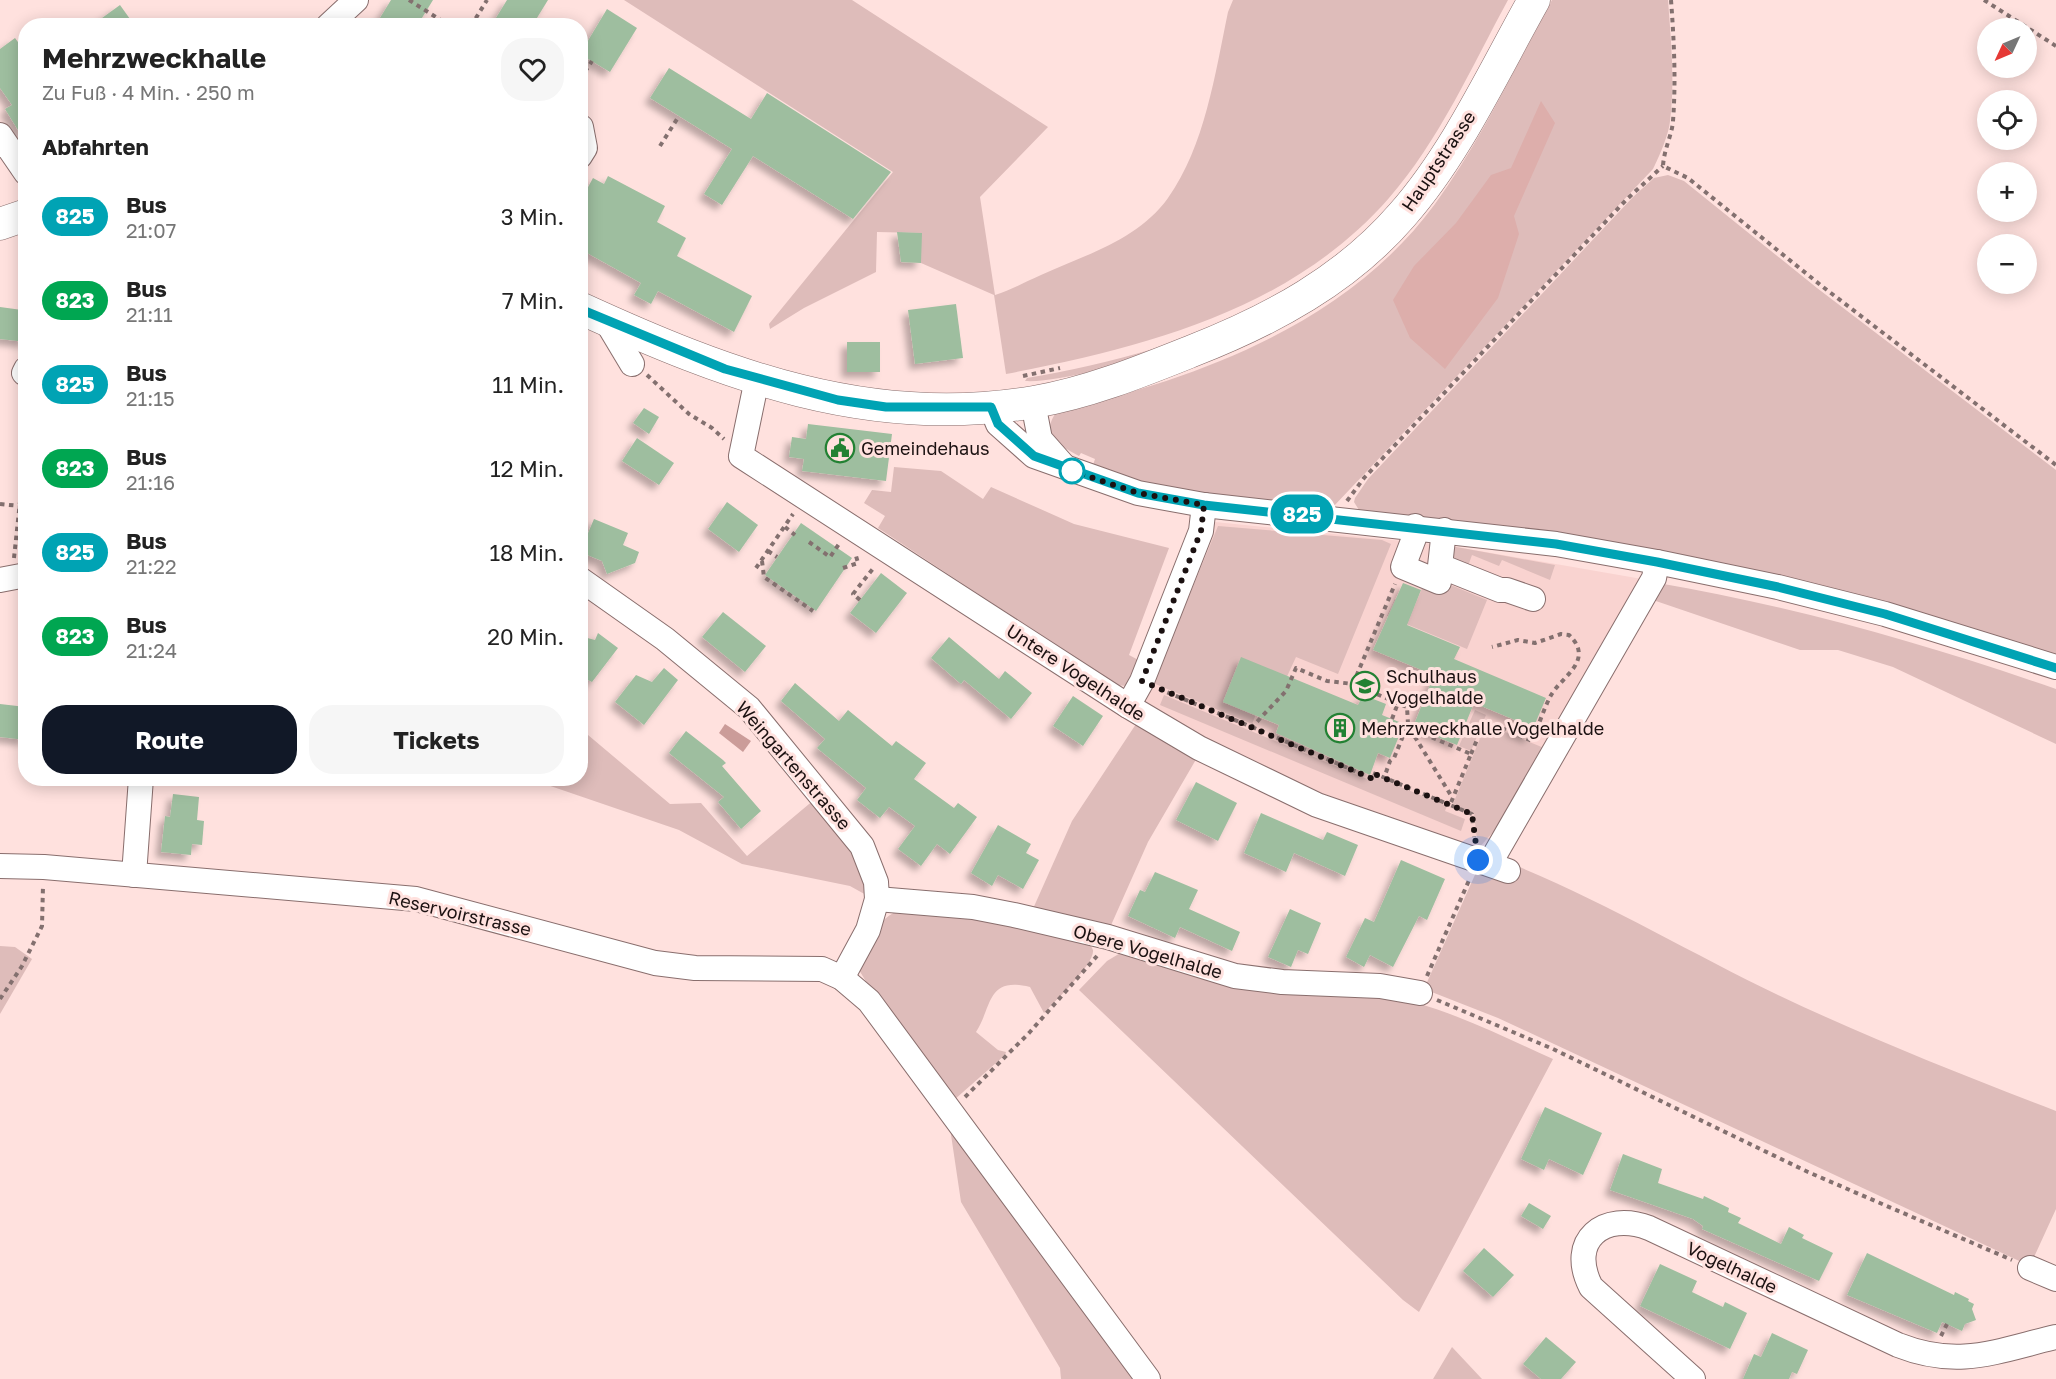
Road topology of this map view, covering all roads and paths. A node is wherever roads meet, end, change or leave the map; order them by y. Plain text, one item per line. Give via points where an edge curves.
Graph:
1 (356, 0) edge
2 (409, 0) edge
3 (487, 0) edge
4 (1534, 0) edge
5 (1671, 0) edge
6 (1984, 0) edge
7 (336, 18) edge
8 (437, 18) edge
9 (476, 18) edge
10 (2056, 46) edge
11 (592, 61) dead end
12 (588, 67) edge
13 (679, 116) dead end
14 (0, 135) edge
15 (660, 146) dead end
16 (18, 161) edge
17 (1663, 166) junction
18 (18, 218) edge
19 (0, 224) edge
20 (593, 314) edge
21 (632, 363) joint
22 (1071, 366) dead end
23 (772, 383) junction
24 (1011, 393) junction
25 (741, 456) junction
26 (2056, 465) edge
27 (1072, 471) junction
28 (1364, 478) dead end
29 (0, 504) edge
30 (1204, 505) junction
31 (18, 507) edge
32 (796, 510) dead end
33 (1415, 526) junction
34 (18, 527) edge
35 (785, 527) junction
36 (1444, 530) junction
37 (795, 535) dead end
38 (809, 542) dead end
39 (839, 544) dead end
40 (768, 551) junction
41 (855, 553) dead end
42 (777, 558) dead end
43 (762, 560) junction
44 (1657, 562) junction
45 (1403, 567) junction
46 (756, 568) dead end
47 (843, 568) dead end
48 (882, 569) dead end
49 (13, 578) edge
50 (1439, 582) dead end
51 (588, 585) edge
52 (1533, 599) dead end
53 (860, 600) dead end
54 (813, 611) dead end
55 (1492, 647) dead end
56 (2056, 668) edge
57 (1142, 681) junction
58 (1353, 684) junction
59 (1424, 701) dead end
60 (1398, 703) junction
61 (1128, 706) junction
62 (1407, 707) junction
63 (1392, 719) dead end
64 (1252, 727) junction
65 (1408, 728) junction
66 (1471, 754) junction
67 (1384, 778) junction
68 (140, 786) edge
69 (1453, 798) junction
70 (1450, 805) junction
71 (1492, 864) junction
72 (0, 866) edge
73 (44, 867) junction
74 (134, 875) junction
75 (877, 899) junction
76 (1108, 937) junction
77 (842, 978) junction
78 (1420, 993) junction
79 (0, 999) edge
80 (948, 1110) junction
81 (2030, 1268) joint
82 (2056, 1279) edge
83 (2056, 1337) edge
84 (1148, 1379) edge
85 (1693, 1379) edge

1 - 7 street
2 - 8 path
3 - 9 path
4 - 24 main road, Hauptstrasse via 1432,176 1369,249 1328,283 1233,335 1146,368
5 - 17 path via 1675,55 1673,124
6 - 10 path
11 - 12 path
13 - 15 path
14 - 16 street
17 - 26 path via 1688,178
17 - 28 path via 1627,199
18 - 19 main road
20 - 21 street
20 - 23 main road, Hauptstrasse via 676,351
21 - 25 path
22 - 24 path
23 - 24 main road, Hauptstrasse via 870,406
23 - 25 street
24 - 27 street via 1052,455
24 - 27 street via 998,424 1020,447 1049,464
25 - 61 street, Untere Vogelhalde
27 - 30 street via 1138,493
29 - 31 path
30 - 33 street
30 - 57 street via 1201,531
32 - 35 path
33 - 36 street
33 - 45 street
34 - 49 path
35 - 37 path
35 - 40 path
36 - 44 street
36 - 52 street via 1440,566
38 - 39 path via 830,557
40 - 42 path
40 - 43 path
41 - 47 path via 858,563
43 - 46 path
43 - 54 path via 764,577
44 - 56 street via 1885,614
44 - 71 street via 1653,578
45 - 50 street
45 - 58 path
48 - 53 path via 877,564 853,594
51 - 75 street, Weingartenstrasse via 665,639 749,708 862,846 876,882
55 - 66 path via 1569,635 1574,639 1578,658 1575,670 1550,698 1532,741 1485,721
57 - 61 street
57 - 64 path
58 - 60 path
58 - 64 path via 1327,681 1296,668 1286,691
59 - 62 path
60 - 62 path
60 - 63 path
61 - 71 street, Untere Vogelhalde via 1199,748 1317,805
62 - 65 path
64 - 67 path via 1371,778 1372,773
65 - 66 path
65 - 67 path
65 - 69 path
66 - 69 path
67 - 70 path
68 - 74 street
69 - 70 path
70 - 71 path via 1472,814
71 - 78 path
72 - 73 street, Reservoirstrasse
73 - 74 street, Reservoirstrasse
73 - 79 path via 42,926
74 - 77 street, Reservoirstrasse via 416,899 655,963 695,968 822,969
75 - 76 street, Obere Vogelhalde via 973,907
75 - 77 street, Weingartenstrasse via 868,930
76 - 78 street, Obere Vogelhalde via 1235,976 1380,986
76 - 80 path via 1093,963 1029,1033
77 - 80 street via 869,1001
78 - 81 path via 1494,1022 1745,1143
80 - 84 street
81 - 82 street
83 - 85 street, Vogelhalde via 1963,1358 1924,1355 1642,1225 1623,1221 1600,1228 1588,1241 1583,1256 1591,1287

